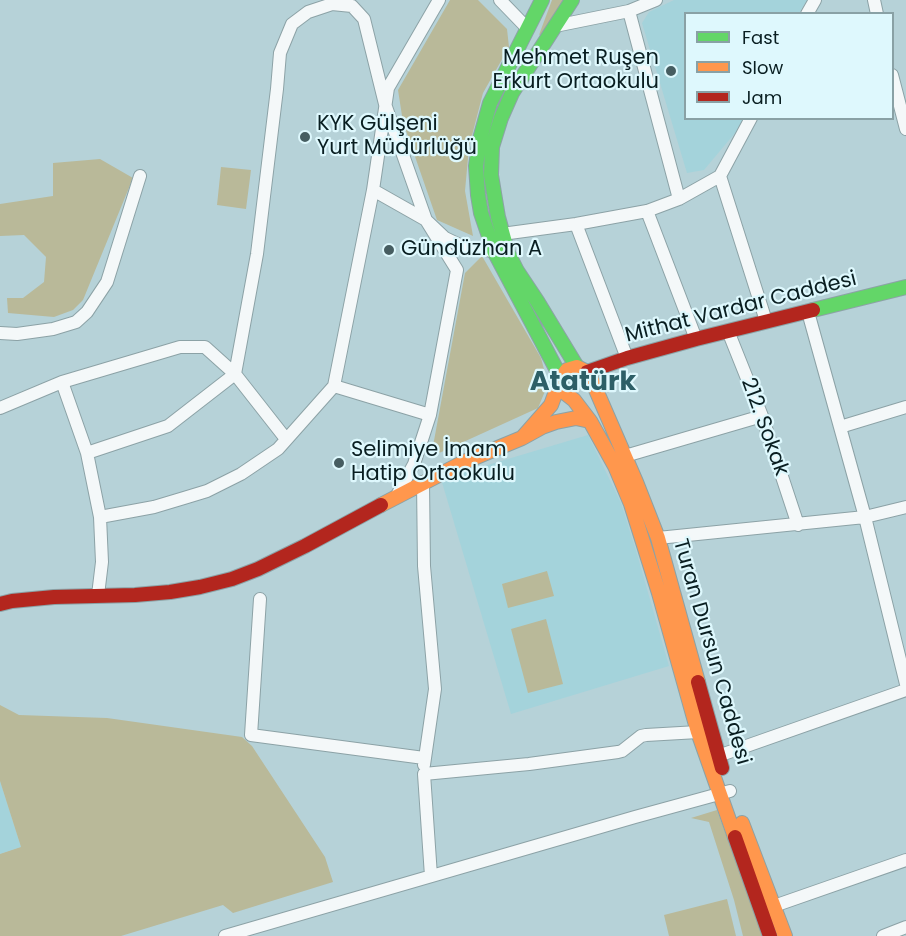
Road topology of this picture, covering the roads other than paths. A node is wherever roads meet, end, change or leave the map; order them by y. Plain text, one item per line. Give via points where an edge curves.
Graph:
1 (439, 0) edge
2 (500, 0) edge
3 (542, 0) edge
4 (572, 0) edge
5 (655, 0) edge
6 (629, 11) junction
7 (555, 26) junction
8 (528, 29) junction
9 (894, 83) edge
10 (385, 104) junction
11 (750, 120) edge
12 (906, 129) edge
13 (720, 176) junction
14 (140, 177) dead end
15 (373, 190) junction
16 (679, 199) junction
17 (647, 211) junction
18 (426, 220) junction
19 (576, 224) junction
20 (502, 234) junction
21 (494, 251) junction
22 (906, 287) edge
23 (808, 312) junction
24 (766, 321) junction
25 (728, 331) junction
26 (0, 333) edge
27 (696, 339) junction
28 (627, 358) junction
29 (585, 373) junction
30 (235, 374) junction
31 (561, 378) junction
32 (62, 382) junction
33 (333, 386) junction
34 (574, 400) junction
35 (906, 407) edge
36 (0, 408) edge
37 (430, 415) junction
38 (762, 416) junction
39 (590, 421) junction
40 (840, 427) junction
41 (526, 432) junction
42 (286, 439) junction
43 (87, 453) junction
44 (625, 456) junction
45 (423, 482) junction
46 (396, 497) junction
47 (906, 507) edge
48 (865, 517) junction
49 (100, 518) junction
50 (798, 525) junction
51 (658, 538) junction
52 (98, 595) junction
53 (260, 599) dead end
54 (0, 604) edge
55 (906, 684) edge
56 (906, 690) edge
57 (698, 732) junction
58 (718, 756) junction
59 (424, 758) junction
60 (423, 774) junction
61 (724, 792) junction
62 (906, 860) edge
63 (431, 876) junction
64 (774, 906) junction
65 (906, 927) edge
66 (225, 936) edge
67 (771, 936) edge
68 (785, 936) edge
69 (883, 936) edge

1 - 10 street via 388,88
2 - 8 street
3 - 8 main road
4 - 7 main road, Turan Dursun Caddesi
5 - 6 street
6 - 7 street
6 - 16 street
7 - 20 main road, Turan Dursun Caddesi via 513,93 492,147 491,175
8 - 21 main road via 490,103 480,139 476,166 478,195
9 - 12 street
10 - 15 street
10 - 18 street
10 - 30 street via 364,19 352,6 332,4 308,12 292,24 280,53 257,254
11 - 13 street
13 - 16 street
13 - 24 street
14 - 26 street via 107,282 87,312 76,322 53,329
15 - 18 street
15 - 33 street
16 - 17 street
17 - 19 street
17 - 27 street
18 - 21 street via 445,238 466,248
18 - 37 street via 457,270
19 - 20 street
19 - 28 street
20 - 29 main road, Turan Dursun Caddesi via 517,271
21 - 31 main road
22 - 23 main road, Mithat Vardar Caddesi
23 - 24 main road, Mithat Vardar Caddesi
23 - 40 street
24 - 25 main road, Mithat Vardar Caddesi
25 - 27 main road, Mithat Vardar Caddesi
25 - 38 street, 212. Sokak
27 - 28 main road, Mithat Vardar Caddesi
28 - 29 main road, Mithat Vardar Caddesi
29 - 31 main road via 567,370
29 - 34 main road via 591,387 586,395
29 - 44 main road, Turan Dursun Caddesi
30 - 32 street via 205,347 192,346
30 - 42 street
30 - 43 street via 168,426
31 - 34 main road via 564,393
31 - 41 main road via 551,405
32 - 36 street
32 - 43 street
33 - 37 street
33 - 42 street
34 - 39 main road, Turan Dursun Caddesi
34 - 41 main road
35 - 40 street
37 - 46 street via 414,464
38 - 44 street
38 - 50 street, 212. Sokak
39 - 41 main road via 576,418
39 - 57 main road, Turan Dursun Caddesi via 631,504
40 - 48 street
41 - 45 main road
42 - 49 street via 241,474 207,491
43 - 49 street
44 - 51 main road, Turan Dursun Caddesi
45 - 46 main road
45 - 59 street via 424,566 435,689
46 - 52 main road via 305,546 232,579 170,592
47 - 48 street
48 - 50 street
48 - 55 street
49 - 52 street via 102,562
50 - 51 street
51 - 58 main road, Turan Dursun Caddesi
52 - 54 main road
53 - 59 street via 251,735
56 - 58 street
57 - 60 street via 641,736 618,752
57 - 61 main road, Turan Dursun Caddesi
58 - 61 main road, Turan Dursun Caddesi
59 - 60 street
60 - 63 street
61 - 63 street
61 - 64 main road, Turan Dursun Caddesi
61 - 67 main road, Turan Dursun Caddesi
62 - 64 street
63 - 66 street
64 - 68 main road, Turan Dursun Caddesi
65 - 69 street

